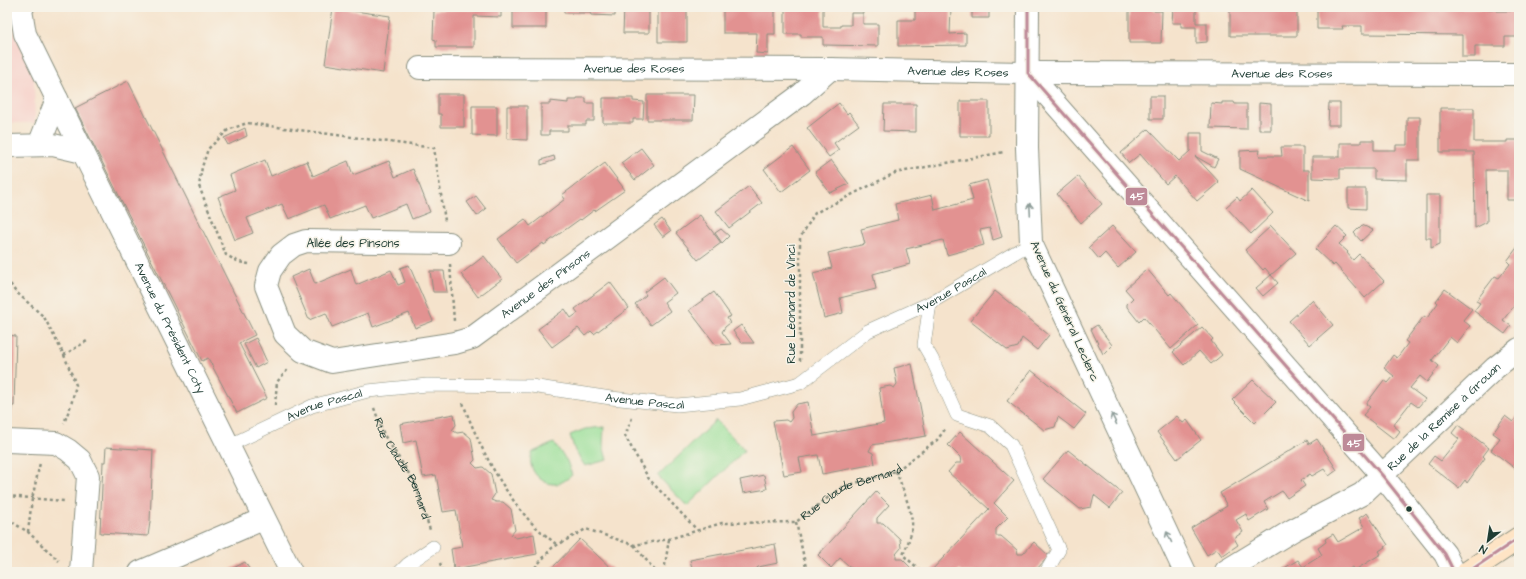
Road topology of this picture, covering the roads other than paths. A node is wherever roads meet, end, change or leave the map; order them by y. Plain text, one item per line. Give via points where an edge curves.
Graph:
1 (23, 7) edge
2 (1028, 7) edge
3 (420, 68) dead end
4 (830, 69) junction
5 (1028, 73) junction
6 (1519, 74) edge
7 (57, 99) junction
8 (46, 145) junction
9 (7, 146) edge
10 (83, 152) junction
11 (1032, 242) junction
12 (449, 243) road end
13 (270, 270) joint
14 (930, 303) junction
15 (1519, 349) edge
16 (7, 441) edge
17 (228, 446) junction
18 (1382, 475) junction
19 (264, 519) junction
20 (1519, 538) edge
21 (433, 547) road end
22 (72, 569) edge
23 (1226, 571) dead end
24 (140, 572) edge
25 (291, 572) edge
26 (400, 572) edge
27 (1046, 572) edge
28 (1185, 572) edge
29 (1454, 572) edge
30 (1468, 572) edge

1 - 7 street, Avenue du Président Coty via 21,10 24,34
2 - 5 street, Avenue du Général Leclerc
3 - 4 street, Avenue des Roses
4 - 5 street, Avenue des Roses
4 - 13 street, Avenue des Pinsons via 802,94 472,338 455,343 332,362 303,351 285,334 266,286
5 - 6 street, Avenue des Roses
11 -> 5 street, Avenue du Général Leclerc via 1027,148
5 - 18 street
7 - 8 street
7 - 10 street, Avenue du Président Coty
8 - 9 street
8 - 10 street
10 - 17 street, Avenue du Président Coty
11 - 14 lane, Avenue Pascal
28 -> 11 street, Avenue du Général Leclerc
12 - 13 street, Allée des Pinsons via 306,242 294,245 281,255
14 - 17 lane, Avenue Pascal via 868,331 800,383 740,399 677,405 530,386 427,385 368,391 312,406
14 - 27 lane via 924,345 957,415 990,426 1011,445 1059,550
15 - 18 street, Rue de la Remise à Grouan via 1495,368
16 - 22 street via 56,443 80,460 88,476 86,503
17 - 19 street, Avenue du Président Coty
18 - 23 street, Rue de la Remise à Grouan via 1362,494 1292,530
18 - 29 street via 1445,554
19 - 24 street
19 - 25 street, Avenue du Président Coty
20 - 30 street
21 - 26 lane

